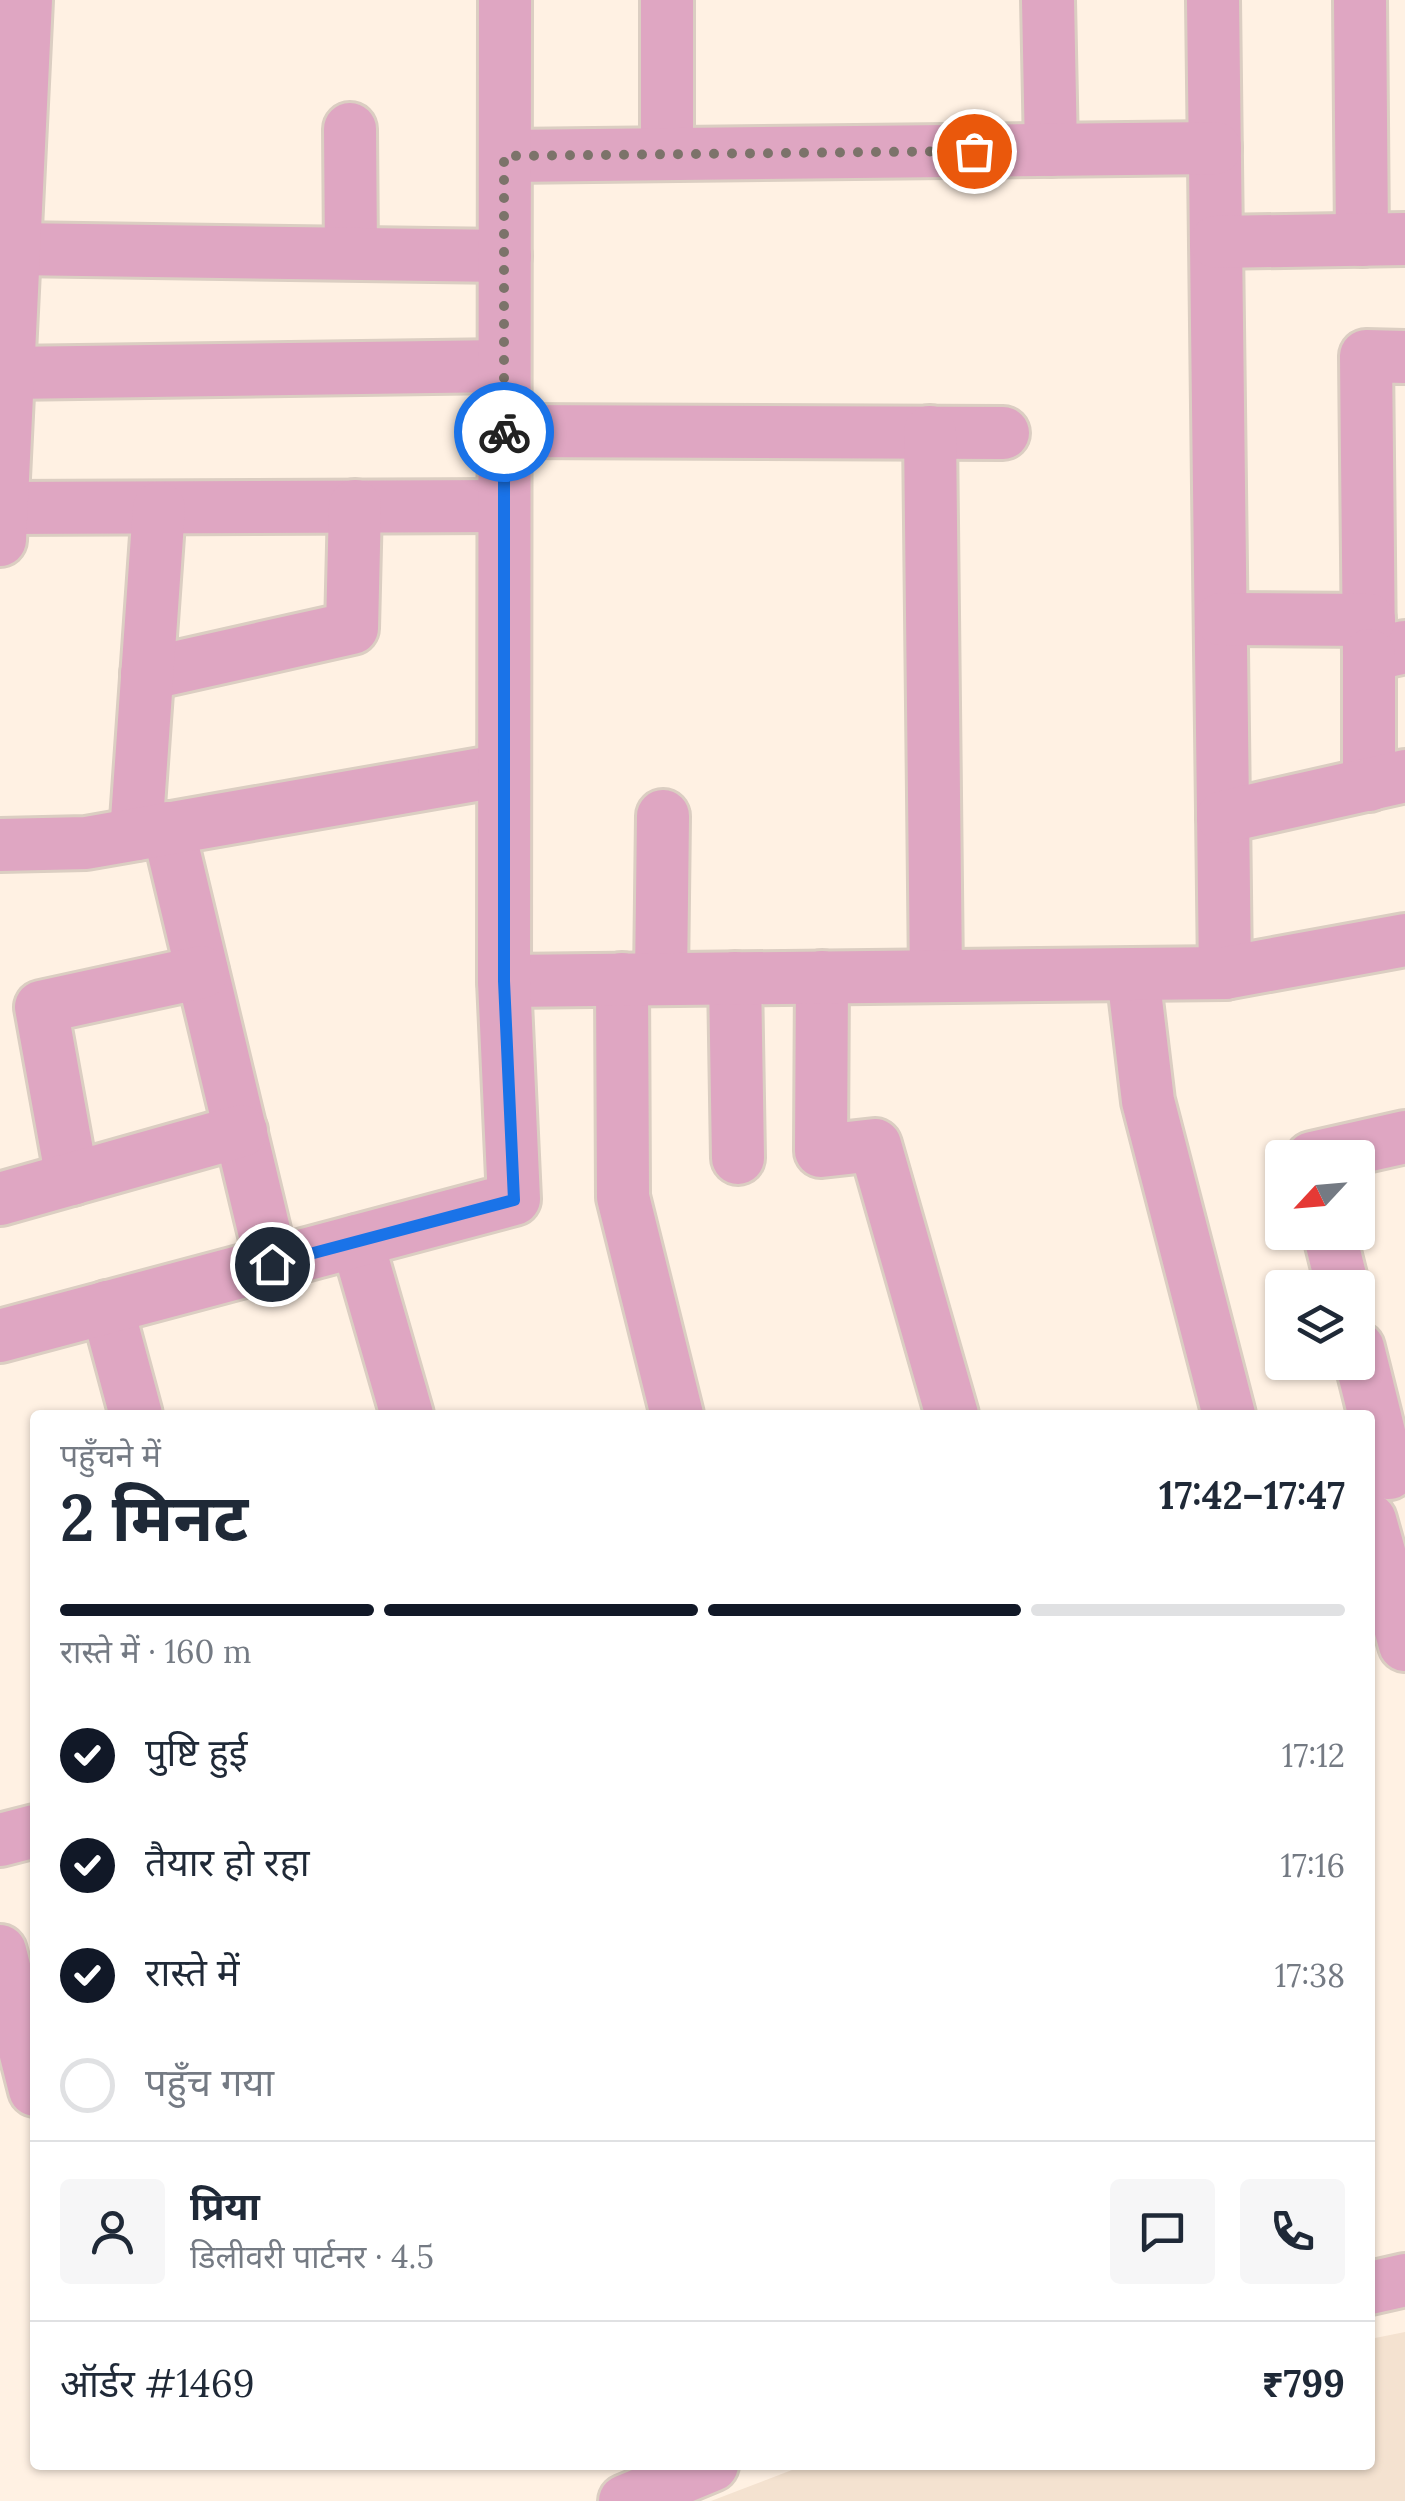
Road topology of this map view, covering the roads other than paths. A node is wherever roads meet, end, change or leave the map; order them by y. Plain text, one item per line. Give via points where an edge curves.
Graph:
1 (26, 0) edge
2 (505, 0) edge
3 (667, 0) edge
4 (1048, 0) edge
5 (1213, 0) edge
6 (1360, 0) edge
7 (1383, 106) edge
8 (350, 129) dead end
9 (1215, 148) junction
10 (1051, 150) junction
11 (667, 154) junction
12 (504, 156) junction
13 (1384, 239) edge
14 (1216, 242) junction
15 (14, 248) junction
16 (351, 253) junction
17 (504, 256) junction
18 (1405, 357) edge
19 (504, 366) junction
20 (8, 373) junction
21 (504, 431) junction
22 (930, 432) junction
23 (1003, 433) dead end
24 (355, 506) junction
25 (504, 506) junction
26 (159, 508) junction
27 (1, 524) edge
28 (1221, 619) junction
29 (1381, 641) edge
30 (147, 674) junction
31 (504, 770) junction
32 (1387, 780) edge
33 (662, 816) dead end
34 (1223, 817) junction
35 (152, 831) junction
36 (0, 845) edge
37 (1405, 940) edge
38 (202, 972) junction
39 (1226, 972) junction
40 (1133, 974) junction
41 (936, 976) junction
42 (822, 977) junction
43 (735, 978) junction
44 (642, 979) junction
45 (504, 981) junction
46 (241, 1131) junction
47 (1405, 1136) edge
48 (1375, 1143) edge
49 (738, 1158) dead end
50 (72, 1179) junction
51 (0, 1199) edge
52 (358, 1241) junction
53 (272, 1264) junction
54 (107, 1307) junction
55 (0, 1336) edge
56 (1364, 1380) edge
57 (135, 1410) edge
58 (406, 1410) edge
59 (676, 1410) edge
60 (951, 1410) edge
61 (1228, 1410) edge
62 (1369, 1410) edge
63 (1375, 1441) edge
64 (1383, 1485) edge
65 (1405, 1645) edge
66 (30, 1832) edge
67 (0, 1840) edge
68 (0, 1951) edge
69 (30, 2070) edge
70 (1405, 2280) edge
71 (1375, 2287) edge
72 (700, 2470) edge
73 (624, 2501) edge

1 - 15 street
2 - 12 street
3 - 11 street
4 - 10 street
5 - 9 street
6 - 7 street
7 - 13 street
8 - 16 street
9 - 10 street
9 - 14 street
10 - 11 street
11 - 12 street
12 - 17 street
13 - 14 street
14 - 28 street
15 - 16 street
15 - 20 street
16 - 17 street
17 - 19 street
18 - 29 street via 1366,356
19 - 20 street
19 - 21 street
20 - 27 street
21 - 22 street
21 - 25 street
22 - 23 street
22 - 41 street
24 - 25 street
24 - 26 street
24 - 30 street via 352,628
25 - 31 street
26 - 27 street
26 - 30 street
28 - 29 street
28 - 34 street
29 - 32 street
30 - 35 street
31 - 35 street
31 - 45 street
32 - 34 street
33 - 44 street
34 - 39 street
35 - 36 street via 86,843
35 - 38 street
37 - 39 street
38 - 46 street
38 - 50 street via 41,1008
39 - 40 street
40 - 41 street
40 - 61 street via 1148,1101
41 - 42 street
42 - 43 street
42 - 60 street via 821,1150 875,1145
43 - 44 street
43 - 49 street
44 - 45 street
44 - 59 street via 623,1197
45 - 52 street via 514,1200
46 - 50 street
46 - 53 street
47 - 48 street
50 - 51 street
52 - 53 street
52 - 58 street
53 - 54 street
54 - 55 street
54 - 57 street
56 - 62 street
63 - 64 street
64 - 65 street
66 - 67 street
68 - 69 street
70 - 71 street
72 - 73 street

